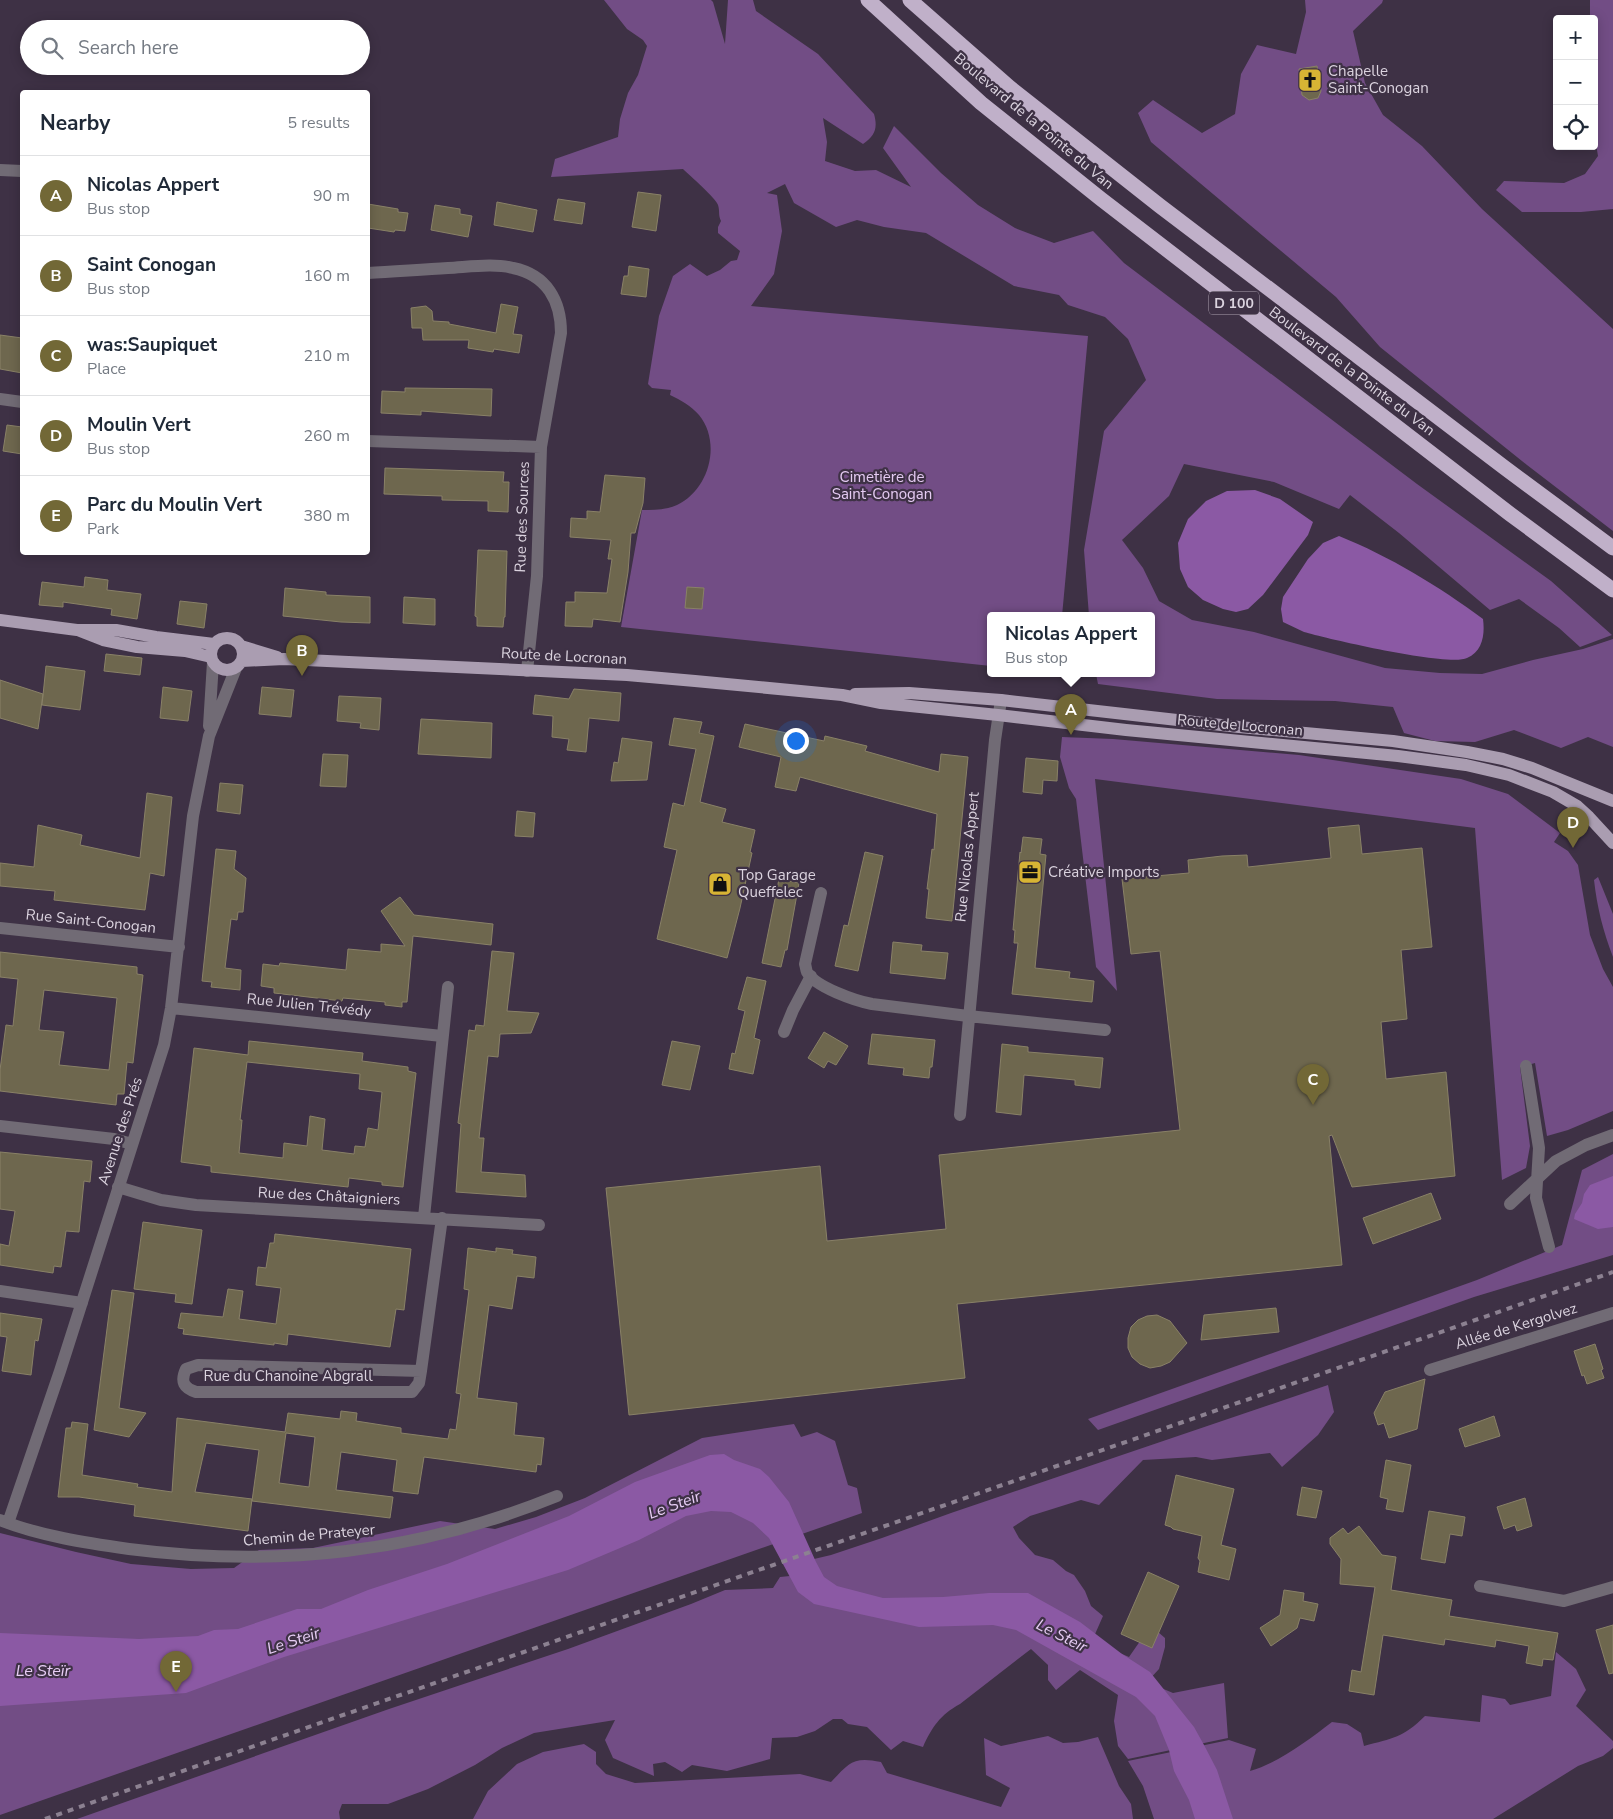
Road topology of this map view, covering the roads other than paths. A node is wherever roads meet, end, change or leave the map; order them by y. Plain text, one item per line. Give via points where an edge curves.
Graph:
1 (868, 0) edge
2 (910, 0) edge
3 (0, 170) edge
4 (20, 171) edge
5 (370, 272) edge
6 (0, 399) edge
7 (20, 402) edge
8 (370, 441) edge
9 (541, 448) junction
10 (1613, 548) edge
11 (1613, 590) edge
12 (0, 620) edge
13 (77, 630) junction
14 (214, 644) junction
15 (241, 646) junction
16 (284, 659) junction
17 (212, 660) junction
18 (239, 664) junction
19 (527, 671) junction
20 (842, 695) junction
21 (1001, 700) junction
22 (998, 715) junction
23 (209, 736) junction
24 (1613, 801) edge
25 (1613, 843) edge
26 (821, 893) dead end
27 (0, 928) edge
28 (179, 947) junction
29 (812, 976) junction
30 (448, 987) dead end
31 (172, 1008) junction
32 (968, 1016) junction
33 (1105, 1030) dead end
34 (784, 1032) dead end
35 (442, 1036) junction
36 (1526, 1066) dead end
37 (960, 1114) dead end
38 (0, 1126) edge
39 (1613, 1135) edge
40 (132, 1144) junction
41 (1538, 1176) junction
42 (118, 1187) junction
43 (1510, 1204) dead end
44 (424, 1218) junction
45 (442, 1218) junction
46 (539, 1225) dead end
47 (1549, 1247) dead end
48 (0, 1291) edge
49 (82, 1303) junction
50 (1613, 1313) edge
51 (1430, 1370) dead end
52 (421, 1371) junction
53 (557, 1496) dead end
54 (4, 1521) edge
55 (1480, 1586) dead end
56 (1613, 1587) edge

1 - 11 highway, Boulevard de la Pointe du Van / D 100 via 981,103 1101,199
2 - 10 highway, Boulevard de la Pointe du Van / D 100 via 1009,87 1160,206
3 - 4 street
5 - 9 street via 512,267 522,270 549,289 561,316 561,333
6 - 7 street
8 - 9 street, Rue des Sources
9 - 19 street, Rue des Sources via 537,576
12 - 13 main road
13 - 14 main road via 116,630
13 - 17 main road via 88,636 137,648 185,651
14 - 15 main road via 230,638
14 - 17 main road
15 - 16 main road, Route de Locronan
15 - 18 main road via 243,651
16 - 18 main road, Route de Locronan
16 - 19 main road, Route de Locronan
17 - 18 main road via 226,670
17 - 23 street, Avenue des Prés
18 - 23 street, Avenue des Prés
19 - 20 main road, Route de Locronan via 673,679
20 - 21 main road, Route de Locronan via 885,692
20 - 22 main road, Route de Locronan via 881,704
21 - 22 street, Rue Nicolas Appert
21 - 24 main road, Route de Locronan via 1393,741 1466,752 1532,768
22 - 25 main road, Route de Locronan via 1398,756 1488,769 1525,780 1565,798 1589,817
22 - 32 street, Rue Nicolas Appert
23 - 28 street, Avenue des Prés via 193,816
26 - 29 street via 805,964
27 - 28 street, Rue Saint-Conogan
28 - 31 street, Avenue des Prés
29 - 32 street via 826,987 858,1002
29 - 34 street
30 - 35 street
31 - 35 street, Rue Julien Trévédy
31 - 40 street, Avenue des Prés via 156,1072
32 - 33 street
32 - 37 street, Rue Nicolas Appert
35 - 44 street
36 - 41 street via 1539,1148
38 - 40 street via 114,1139
39 - 41 street via 1569,1153
40 - 42 street, Avenue des Prés
41 - 43 street
41 - 47 street via 1538,1208
42 - 44 street, Rue des Châtaigniers via 154,1199 187,1204
42 - 49 street, Avenue des Prés
44 - 45 street, Rue des Châtaigniers
45 - 46 street, Rue des Châtaigniers
45 - 52 street, Rue du Chanoine Abgrall
48 - 49 street
49 - 54 street, Avenue des Prés
50 - 51 street, Allée de Kergolvez
52 - 52 street, Rue du Chanoine Abgrall via 412,1392 196,1392 188,1390 183,1383 186,1370 198,1365
53 - 54 street, Chemin de Prateyer via 493,1520 426,1538 286,1556 216,1557 147,1551 86,1542
55 - 56 street via 1564,1601

